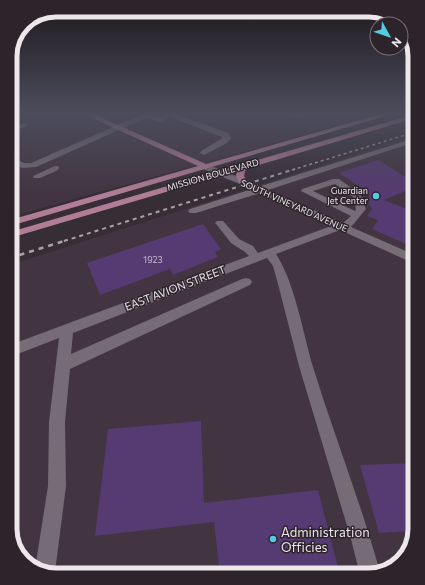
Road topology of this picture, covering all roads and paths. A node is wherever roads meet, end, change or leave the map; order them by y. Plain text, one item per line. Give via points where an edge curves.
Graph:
1 (91, 140) edge
2 (144, 140) edge
3 (223, 140) edge
4 (300, 140) edge
5 (334, 140) edge
6 (408, 142) edge
7 (204, 153) dead end
8 (17, 163) edge
9 (248, 166) junction
10 (206, 167) junction
11 (54, 168) dead end
12 (221, 173) junction
13 (38, 176) dead end
14 (243, 182) junction
15 (259, 189) junction
16 (193, 211) dead end
17 (357, 215) junction
18 (17, 220) edge
19 (220, 223) dead end
20 (342, 227) junction
21 (17, 232) edge
22 (262, 255) junction
23 (408, 257) edge
24 (246, 282) dead end
25 (67, 330) junction
26 (17, 348) edge
27 (63, 365) junction
28 (45, 567) edge
29 (368, 568) edge

1 - 8 street via 33,165 22,166
2 - 10 main road, SOUTH VINEYARD AVENUE
3 - 7 street
4 - 10 main road, MISSION BOULEVARD
5 - 9 main road, MISSION BOULEVARD
6 - 15 street
9 - 12 main road, MISSION BOULEVARD
9 - 14 main road via 240,171
10 - 12 street, SOUTH VINEYARD AVENUE
10 - 18 main road, MISSION BOULEVARD
11 - 13 street
12 - 14 street, SOUTH VINEYARD AVENUE
12 - 21 main road, MISSION BOULEVARD
14 - 15 street, SOUTH VINEYARD AVENUE
15 - 16 street
15 - 20 street, SOUTH VINEYARD AVENUE
17 - 17 street via 361,209 357,196 336,181 305,191
17 - 20 street
19 - 22 street via 235,241
20 - 22 street, EAST AVION STREET
20 - 23 street, SOUTH VINEYARD AVENUE
22 - 25 street, EAST AVION STREET
22 - 29 street via 278,266
24 - 27 street
25 - 26 street, EAST AVION STREET
25 - 27 street
27 - 28 street via 57,422 57,486

